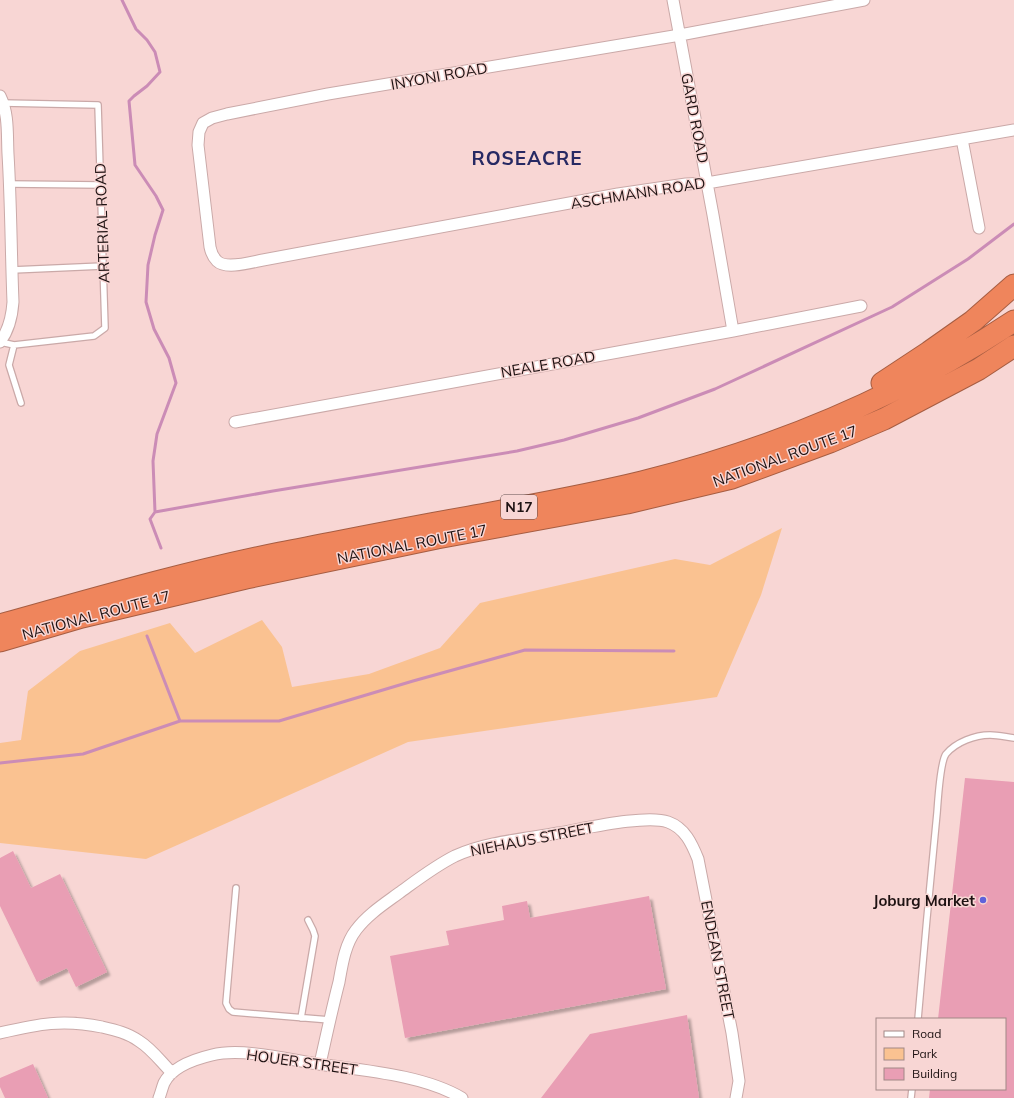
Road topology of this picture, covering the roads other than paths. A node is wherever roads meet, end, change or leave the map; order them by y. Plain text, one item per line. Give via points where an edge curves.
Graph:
1 (674, 0) edge
2 (864, 0) edge
3 (680, 35) junction
4 (2, 100) edge
5 (1014, 130) edge
6 (962, 139) junction
7 (707, 183) junction
8 (10, 184) junction
9 (101, 185) junction
10 (980, 228) dead end
11 (263, 260) joint
12 (103, 266) junction
13 (12, 270) junction
14 (1014, 285) edge
15 (861, 306) dead end
16 (1014, 321) edge
17 (733, 331) junction
18 (0, 342) edge
19 (14, 345) junction
20 (1014, 346) edge
21 (1014, 363) edge
22 (21, 403) dead end
23 (235, 422) dead end
24 (803, 430) junction
25 (732, 478) junction
26 (0, 625) edge
27 (0, 641) edge
28 (1014, 738) edge
29 (678, 828) joint
30 (236, 888) dead end
31 (308, 920) dead end
32 (301, 1018) junction
33 (918, 1018) edge
34 (330, 1020) junction
35 (0, 1033) edge
36 (320, 1064) junction
37 (172, 1073) junction
38 (159, 1098) edge
39 (462, 1098) edge
40 (736, 1098) edge

1 - 3 street, GARD ROAD
2 - 3 street, INYONI ROAD
3 - 7 street, GARD ROAD
3 - 11 street, INYONI ROAD via 328,94 207,120 199,132 198,144 213,255 224,265
4 - 8 street via 6,117
4 - 9 lane, ARTERIAL ROAD via 98,105
5 - 6 street, ASCHMANN ROAD
6 - 7 street, ASCHMANN ROAD
6 - 10 street
7 - 11 street, ASCHMANN ROAD via 618,194
7 - 17 street, GARD ROAD
8 - 9 lane
8 - 13 street
9 - 12 lane, ARTERIAL ROAD
12 - 13 lane
12 - 19 lane, ARTERIAL ROAD via 105,328 94,336
13 - 18 street via 12,314 6,335
14 - 24 highway via 973,321 916,361
15 - 17 street, NEALE ROAD
16 - 24 highway, N17 via 960,355 896,390
17 - 23 street, NEALE ROAD
18 - 19 lane, ARTERIAL ROAD
19 - 22 lane via 8,365
20 - 25 highway, NATIONAL ROUTE 17 / N17 via 980,368 884,419
21 - 25 highway via 870,436 818,457 778,469
24 - 26 highway, N17 via 707,463 644,481 276,554 107,595
25 - 27 highway, NATIONAL ROUTE 17 / N17 via 627,503 437,538 246,578 90,615
28 - 33 lane via 990,735 976,737 951,748 945,755 931,866
29 - 34 street, NIEHAUS STREET via 668,822 636,820 482,847 449,859 381,907 355,931 346,951
29 - 40 street, ENDEAN STREET via 693,845 698,859 732,1033 739,1081
30 - 32 lane via 226,1003 229,1009 233,1012
31 - 32 lane via 315,936
32 - 34 lane
34 - 36 street, NIEHAUS STREET
35 - 37 street via 56,1022 105,1028 140,1041
36 - 37 street, HOUER STREET via 228,1053 213,1054 189,1062
36 - 39 street, HOUER STREET via 394,1076 445,1089
37 - 38 street, HOUER STREET via 164,1083

